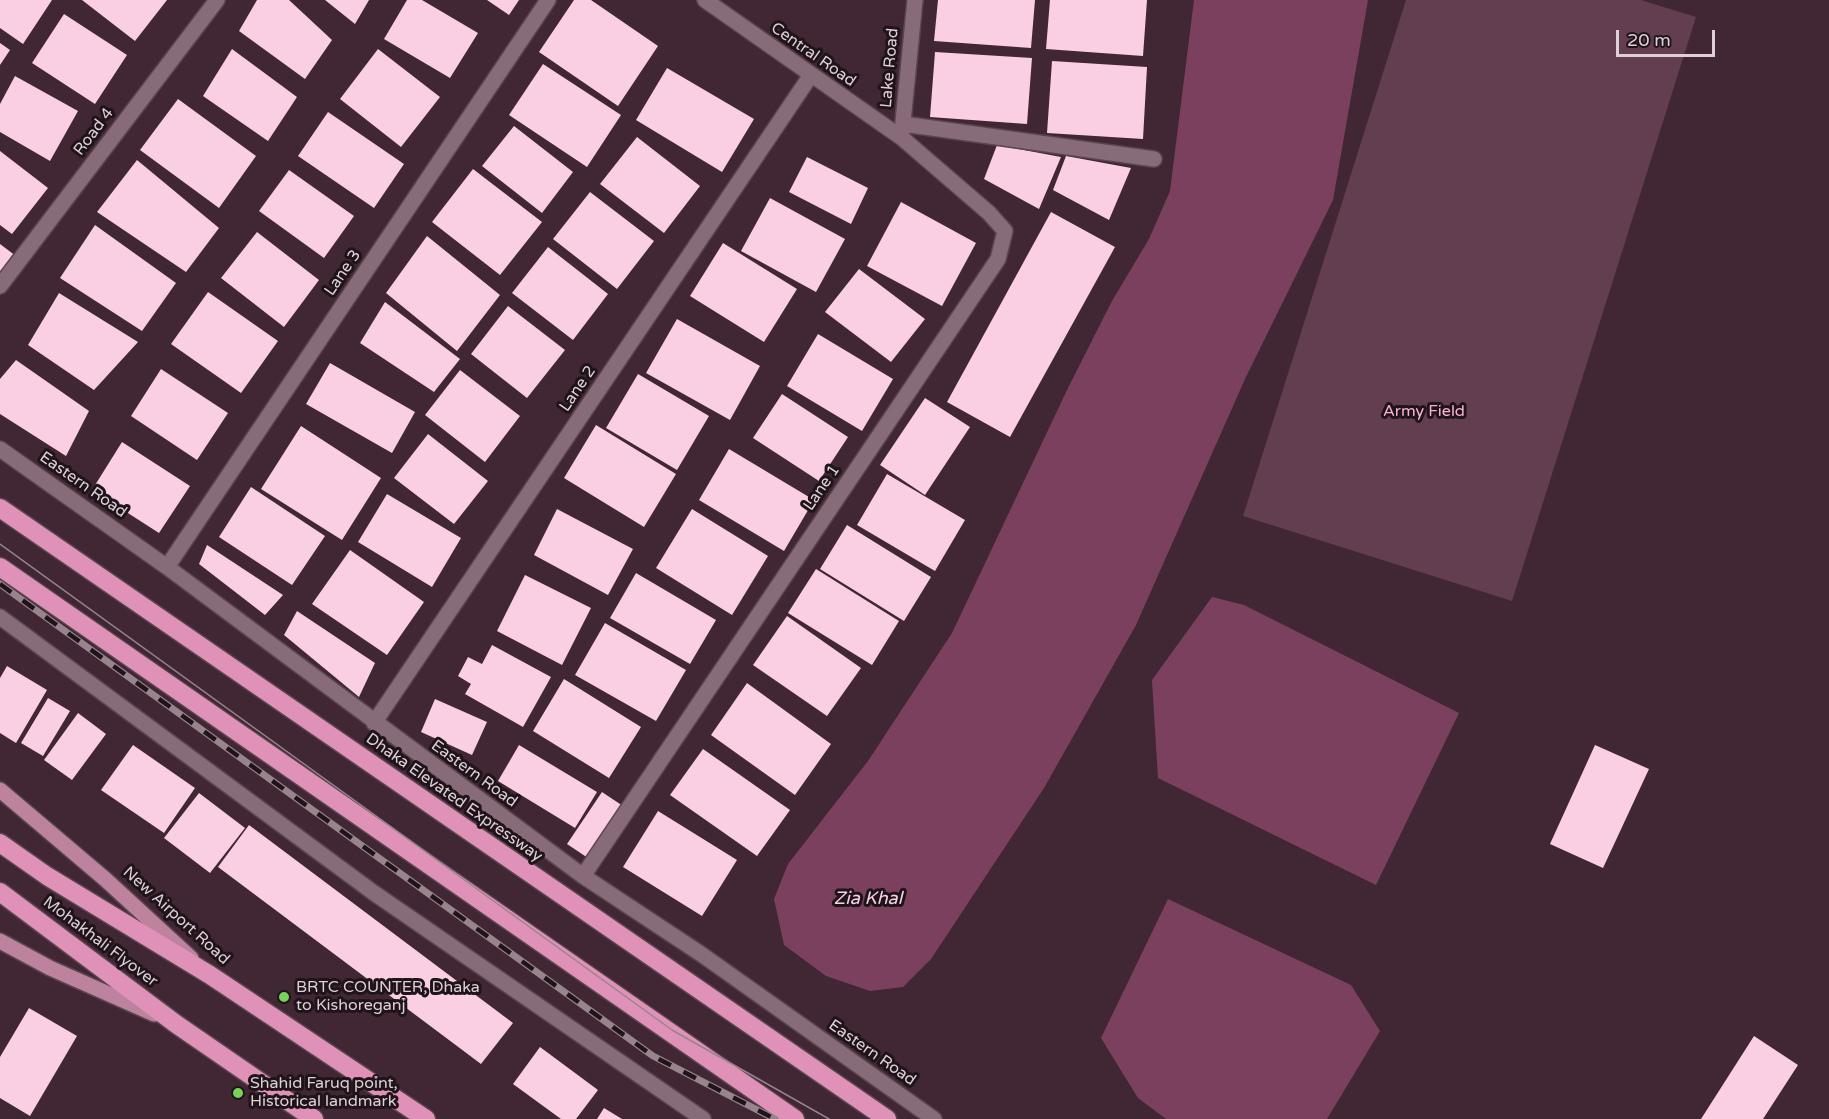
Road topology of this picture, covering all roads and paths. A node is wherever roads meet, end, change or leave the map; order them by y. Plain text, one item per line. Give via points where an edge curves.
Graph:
1 (217, 0) edge
2 (548, 0) edge
3 (705, 0) edge
4 (915, 0) edge
5 (811, 75) junction
6 (902, 131) junction
7 (1154, 159) dead end
8 (0, 286) edge
9 (0, 449) edge
10 (0, 508) edge
11 (0, 567) edge
12 (167, 567) junction
13 (0, 617) edge
14 (374, 723) junction
15 (0, 790) edge
16 (0, 843) edge
17 (583, 876) junction
18 (0, 892) edge
19 (0, 941) edge
20 (210, 975) junction
21 (176, 1023) junction
22 (314, 1119) edge
23 (426, 1119) edge
24 (703, 1119) edge
25 (795, 1119) edge
26 (887, 1119) edge
27 (934, 1119) edge

1 - 8 street, Road 4
2 - 12 street, Lane 3
3 - 5 street, Central Road
4 - 6 street, Lake Road
5 - 6 street, Central Road
5 - 14 street, Lane 2
6 - 7 street
6 - 17 street, Lane 1 via 1005,231 998,259
9 - 12 street, Eastern Road
10 - 26 highway, Dhaka Elevated Expressway
11 - 25 highway
12 - 14 street, Eastern Road
13 - 24 street via 374,893
14 - 17 street, Eastern Road
15 - 20 main road, New Airport Road
16 - 20 highway, Mohakhali Flyover
17 - 27 street, Eastern Road via 701,954
18 - 21 highway, Mohakhali Flyover
19 - 21 main road via 50,968
20 - 23 highway, New Airport Road
21 - 22 highway

